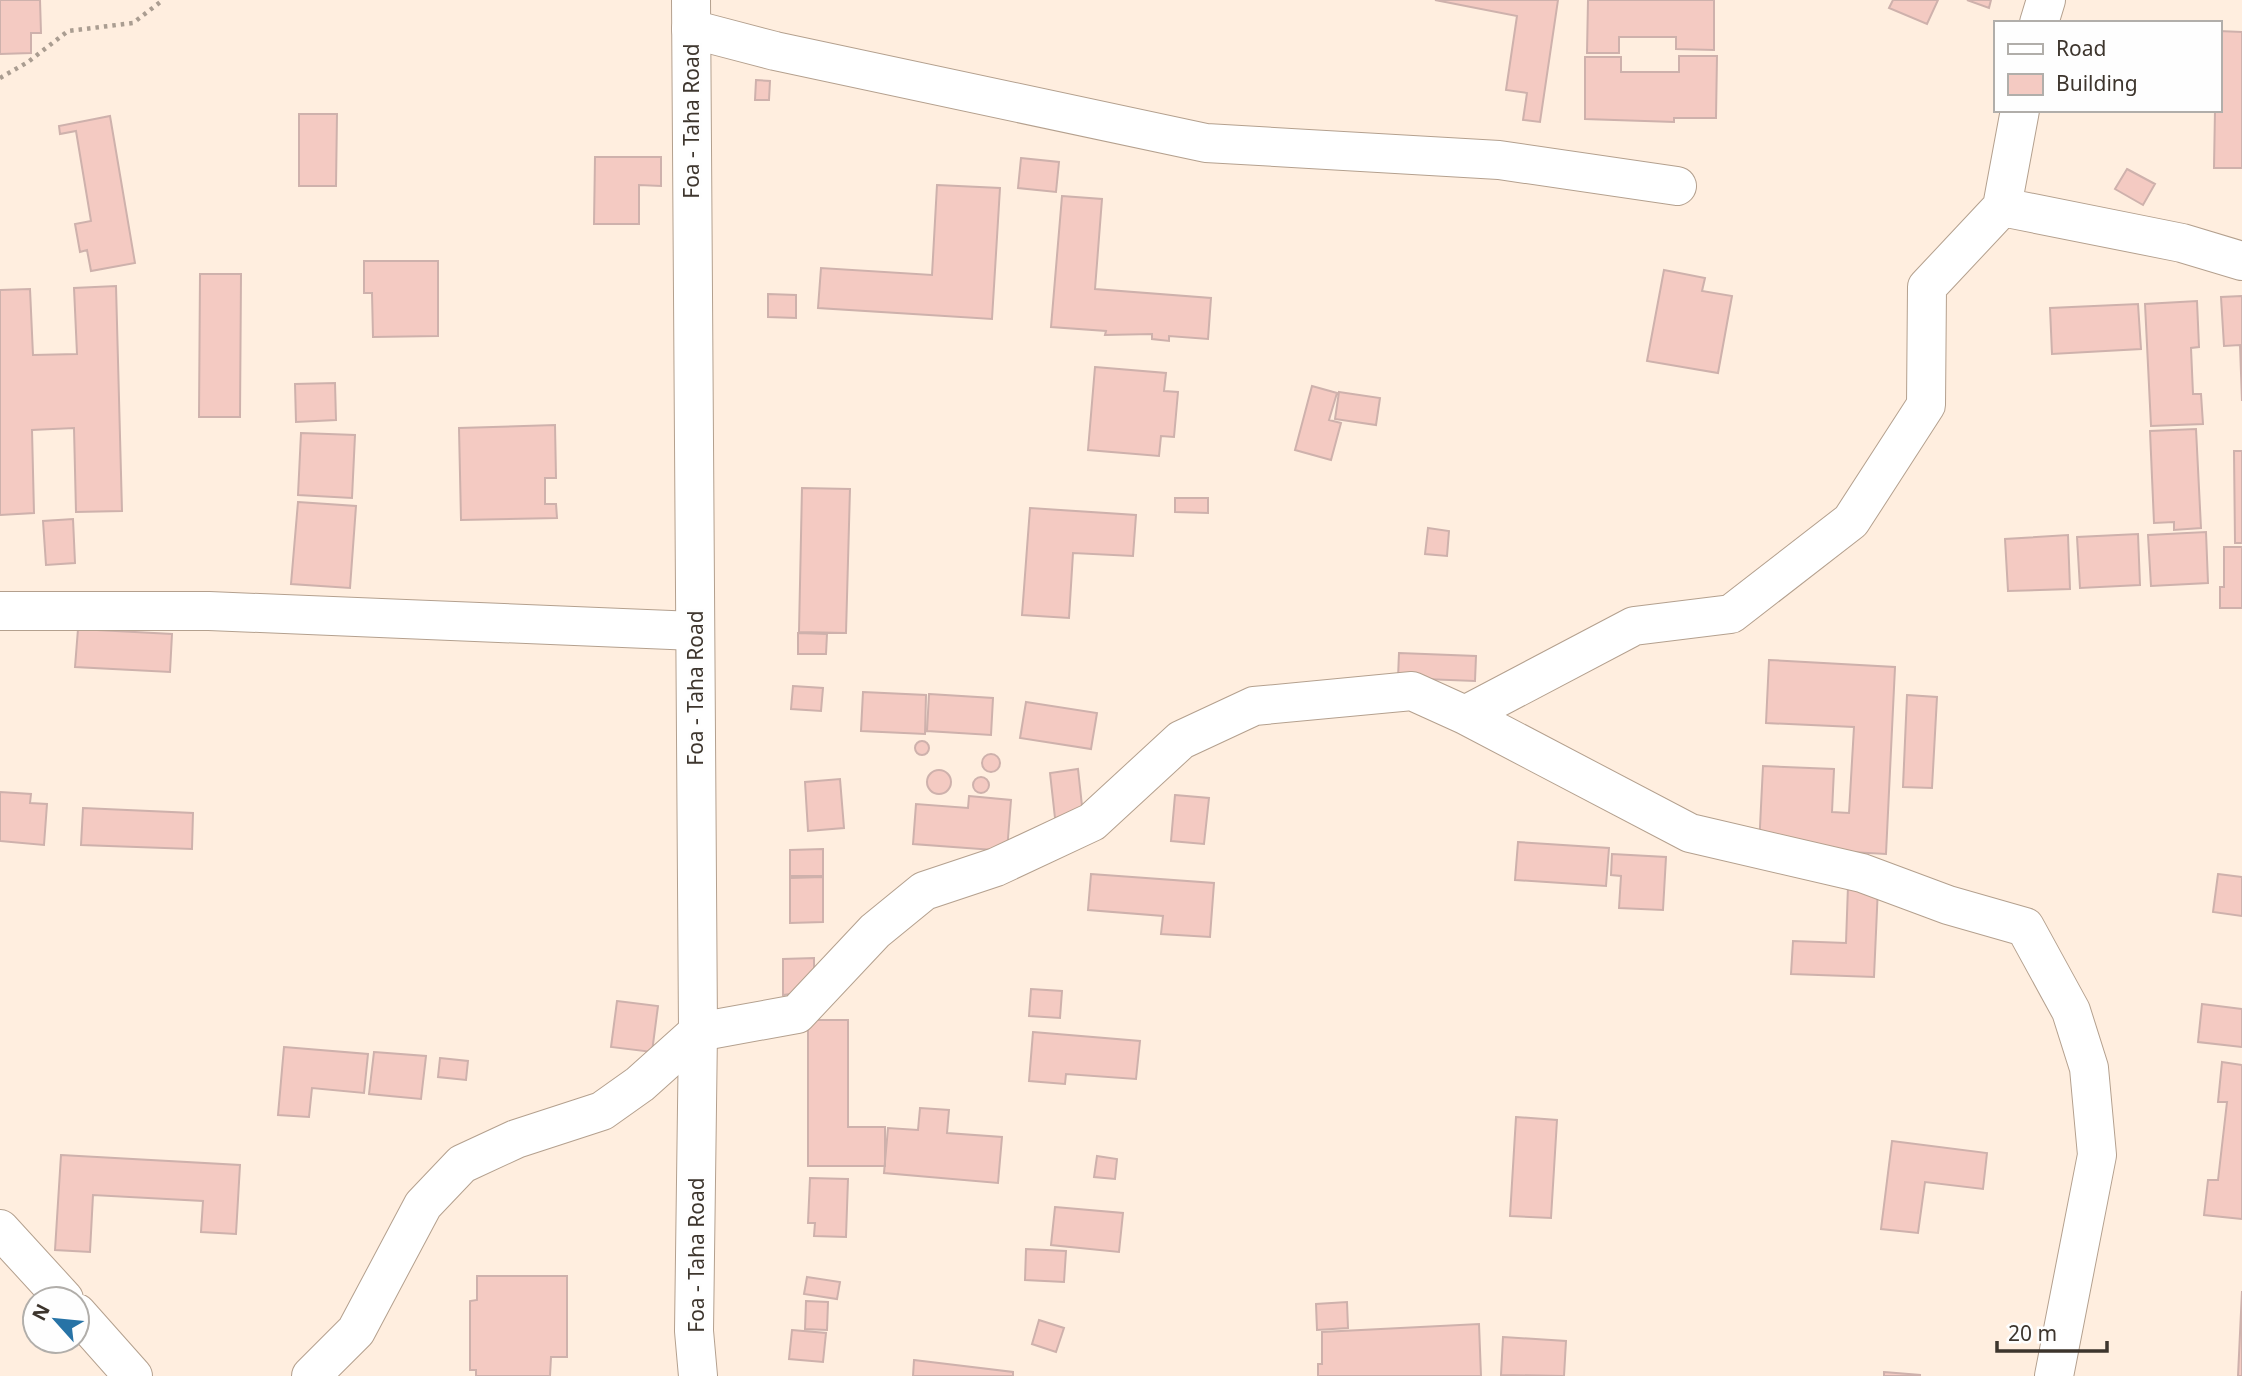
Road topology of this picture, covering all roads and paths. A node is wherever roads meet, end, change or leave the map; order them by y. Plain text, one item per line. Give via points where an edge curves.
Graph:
1 (163, 0) edge
2 (2046, 0) edge
3 (691, 15) edge
4 (2040, 21) edge
5 (0, 78) edge
6 (2020, 112) edge
7 (1677, 186) dead end
8 (2002, 207) junction
9 (2242, 261) edge
10 (0, 611) edge
11 (695, 631) junction
12 (1465, 715) junction
13 (698, 1032) junction
14 (0, 1229) edge
15 (51, 1285) edge
16 (91, 1329) edge
17 (133, 1376) edge
18 (311, 1376) edge
19 (698, 1376) edge
20 (2054, 1376) edge

1 - 5 path via 134,23 68,31
2 - 4 street
3 - 7 street via 775,51 1206,143 1499,160
3 - 11 street, Foa - Taha Road
6 - 8 street
8 - 9 street via 2182,243
8 - 12 street via 1927,288 1926,405 1851,521 1731,614 1634,626
10 - 11 street via 209,611
11 - 13 street, Foa - Taha Road
12 - 13 street via 1412,691 1254,706 1181,740 1092,822 996,867 924,891 875,931 797,1014
12 - 20 street via 1690,833 1862,873 2025,927 2071,1011 2089,1068 2097,1155
13 - 18 street via 640,1084 601,1111 516,1139 462,1164 423,1205 356,1331
13 - 19 street, Foa - Taha Road via 694,1331
14 - 15 street
16 - 17 street

